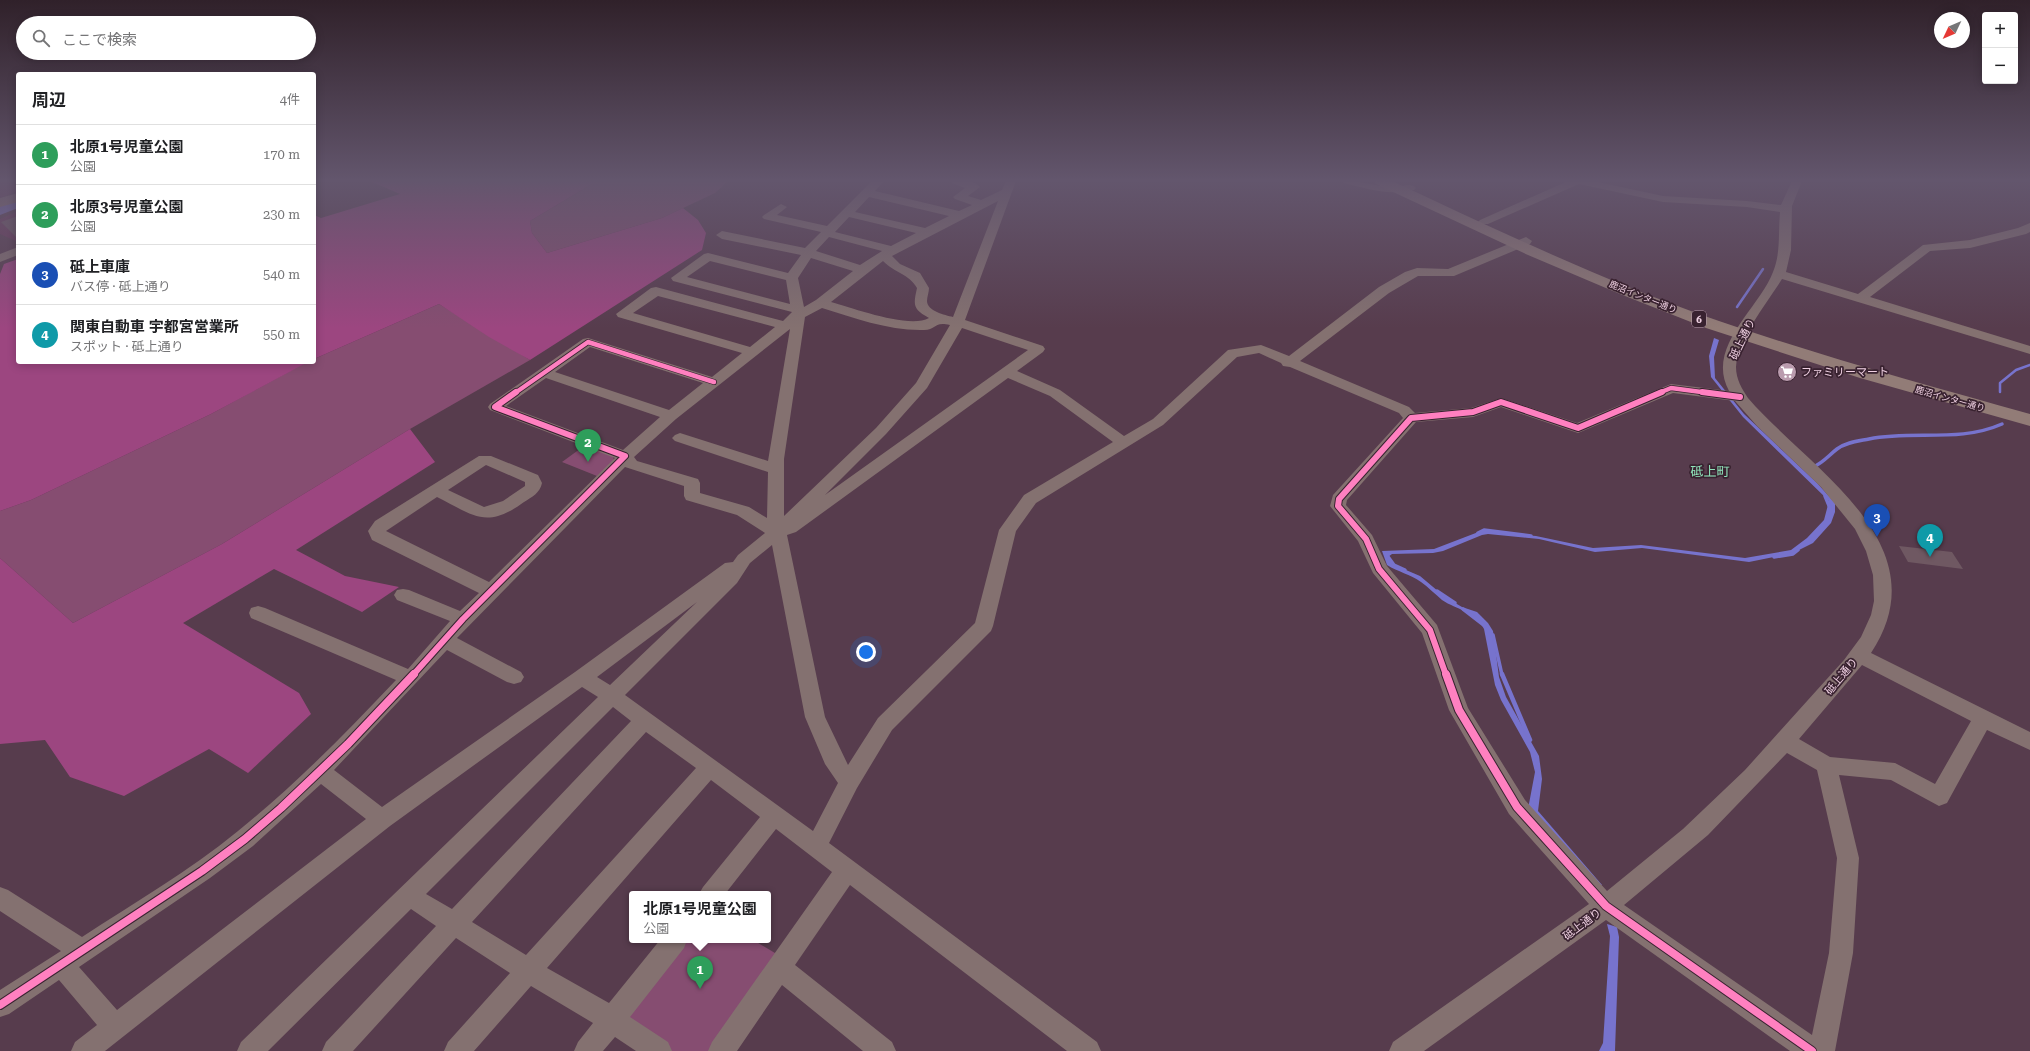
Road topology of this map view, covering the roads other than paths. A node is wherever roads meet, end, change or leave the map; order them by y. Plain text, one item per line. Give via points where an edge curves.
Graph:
1 (825, 230) edge
2 (918, 230) edge
3 (930, 230) edge
4 (992, 230) edge
5 (1494, 230) edge
6 (1499, 230) edge
7 (1786, 230) edge
8 (2024, 230) edge
9 (829, 231) junction
10 (926, 232) junction
11 (722, 235) dead end
12 (1522, 243) junction
13 (16, 252) edge
14 (888, 252) junction
15 (808, 254) junction
16 (0, 258) edge
17 (862, 270) junction
18 (1779, 274) junction
19 (792, 278) junction
20 (1859, 299) junction
21 (821, 303) junction
22 (799, 313) junction
23 (939, 318) junction
24 (957, 324) junction
25 (785, 326) junction
26 (1744, 331) junction
27 (2030, 350) edge
28 (753, 352) junction
29 (1288, 363) junction
30 (1007, 372) junction
31 (544, 373) junction
32 (714, 382) junction
33 (1740, 397) junction
34 (2030, 412) edge
35 (671, 416) junction
36 (1411, 418) junction
37 (2030, 420) edge
38 (680, 438) dead end
39 (1124, 442) junction
40 (625, 456) junction
41 (776, 469) junction
42 (436, 490) junction
43 (776, 532) junction
44 (744, 559) junction
45 (492, 591) junction
46 (403, 594) dead end
47 (258, 613) dead end
48 (463, 619) junction
49 (444, 640) junction
50 (1858, 655) junction
51 (514, 677) dead end
52 (582, 677) junction
53 (410, 678) junction
54 (612, 696) junction
55 (1983, 718) junction
56 (645, 720) junction
57 (1784, 741) junction
58 (2030, 742) edge
59 (1826, 765) junction
60 (710, 767) junction
61 (320, 771) junction
62 (849, 782) junction
63 (774, 815) junction
64 (382, 819) junction
65 (816, 847) junction
66 (847, 870) junction
67 (713, 891) edge
68 (408, 895) junction
69 (0, 898) edge
70 (1606, 906) junction
71 (454, 924) junction
72 (672, 943) edge
73 (81, 950) junction
74 (61, 964) junction
75 (779, 967) junction
76 (528, 970) junction
77 (0, 1005) edge
78 (611, 1019) junction
79 (114, 1026) junction
80 (84, 1051) edge
81 (250, 1051) edge
82 (335, 1051) edge
83 (457, 1051) edge
84 (586, 1051) edge
85 (659, 1051) edge
86 (721, 1051) edge
87 (883, 1051) edge
88 (1088, 1051) edge
89 (1402, 1051) edge
90 (1812, 1051) edge
91 (1822, 1051) edge

1 - 9 street
2 - 10 street
3 - 10 street
4 - 24 street
5 - 12 main road, 鹿沼インター通り / 6
6 - 12 main road, 鹿沼インター通り / 6
7 - 18 street, 砥上通り via 1786,253
8 - 20 street via 1970,244 1927,248
9 - 14 street
9 - 15 street
10 - 14 street
11 - 15 street
12 - 26 main road, 鹿沼インター通り / 6 via 1626,291
12 - 29 street via 1450,273 1409,274
13 - 16 street
14 - 17 street
14 - 23 street via 896,267 916,276 923,288 920,302 922,309
15 - 17 street
15 - 19 street
17 - 21 street
18 - 20 street
18 - 26 street, 砥上通り
19 - 22 street
19 - 22 street via 708,257 677,278
20 - 27 street
21 - 22 street
21 - 23 street via 884,322 925,326
22 - 25 street
22 - 41 street
23 - 24 street
24 - 30 street via 976,327 1038,349
24 - 43 street via 922,385 881,431
25 - 28 street
25 - 28 street via 656,291 623,314
26 - 33 street, 砥上通り via 1730,358 1729,368
26 - 34 main road, 鹿沼インター通り / 6
26 - 37 main road, 鹿沼インター通り / 6 via 1866,374
28 - 32 street
29 - 36 street via 1404,410
29 - 39 street via 1261,349 1233,353 1158,422
30 - 39 street via 1055,393
30 - 43 street via 790,528
31 - 32 street via 588,342
31 - 35 street
31 - 40 street via 495,407
32 - 35 street
33 - 36 street via 1671,388 1578,428 1501,402 1473,412
33 - 50 street, 砥上通り via 1755,415 1840,498 1863,528 1875,550 1884,598 1878,622
35 - 40 street
36 - 70 street via 1339,499 1338,506 1366,538 1379,569 1430,630 1459,710 1518,808
38 - 41 street
39 - 62 street via 1030,499 1008,530 984,626 886,724
40 - 43 street via 631,464 692,483 692,496 743,511
40 - 45 street
41 - 43 street
42 - 42 street via 485,459 532,479 534,483 533,488 499,512 482,514
42 - 45 street via 381,525 376,531 378,536
43 - 44 street
43 - 62 street via 780,541 815,717 836,764
44 - 52 street
44 - 54 street via 731,579
45 - 48 street
46 - 48 street
47 - 53 street
48 - 49 street
49 - 51 street
49 - 53 street
50 - 55 street
50 - 57 street, 砥上通り
52 - 54 street
52 - 64 street
53 - 61 street
54 - 56 street
54 - 68 street
55 - 58 street
55 - 59 street via 1938,797 1895,772
56 - 60 street
56 - 71 street
57 - 59 street
57 - 70 street, 砥上通り via 1708,821
59 - 91 street via 1848,858 1841,953
60 - 63 street
60 - 76 street
61 - 64 street
61 - 73 street via 245,840
62 - 65 street
63 - 65 street
63 - 67 street
64 - 79 street
65 - 66 street
66 - 75 street
66 - 88 street
68 - 71 street
68 - 81 street
69 - 73 street
70 - 89 street, 砥上通り via 1544,953
70 - 90 street
71 - 76 street
71 - 82 street
72 - 78 street
73 - 74 street
74 - 77 street
74 - 79 street
75 - 86 street
75 - 87 street
76 - 78 street
76 - 83 street
78 - 84 street
78 - 85 street
79 - 80 street

